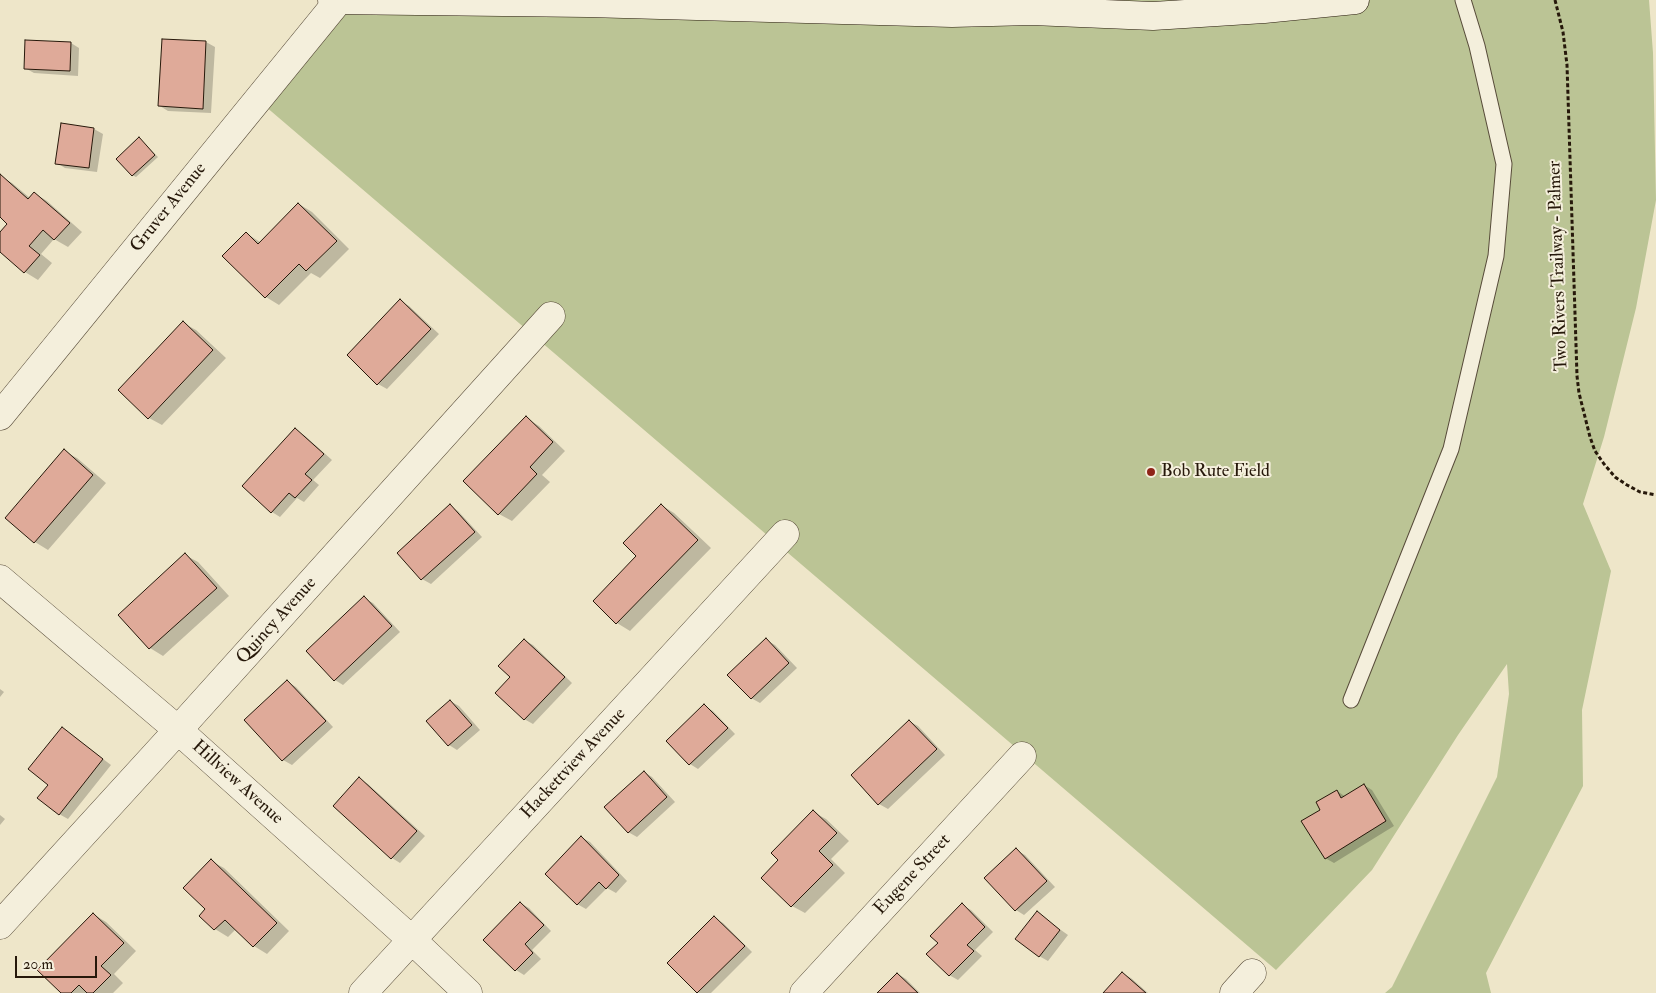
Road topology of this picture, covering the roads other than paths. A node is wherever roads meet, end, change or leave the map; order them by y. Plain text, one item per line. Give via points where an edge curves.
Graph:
1 (332, 0) edge
2 (339, 0) edge
3 (1355, 0) edge
4 (1463, 0) edge
5 (551, 316) dead end
6 (0, 416) edge
7 (785, 534) dead end
8 (0, 579) edge
9 (1351, 700) dead end
10 (178, 730) junction
11 (1022, 756) dead end
12 (0, 925) edge
13 (412, 940) junction
14 (1252, 973) dead end
15 (363, 993) edge
16 (468, 993) edge
17 (804, 993) edge
18 (1234, 993) edge

1 - 2 street
2 - 3 street via 952,13 1032,11 1153,16
2 - 6 street, Gruver Avenue
4 - 9 lane via 1504,164 1496,256 1451,449
5 - 10 street, Quincy Avenue
7 - 13 street, Hackettview Avenue
8 - 10 street, Hillview Avenue
10 - 12 street, Quincy Avenue
10 - 13 street, Hillview Avenue
11 - 17 street, Eugene Street
13 - 15 street, Hackettview Avenue
13 - 16 street, Hillview Avenue
14 - 18 street

